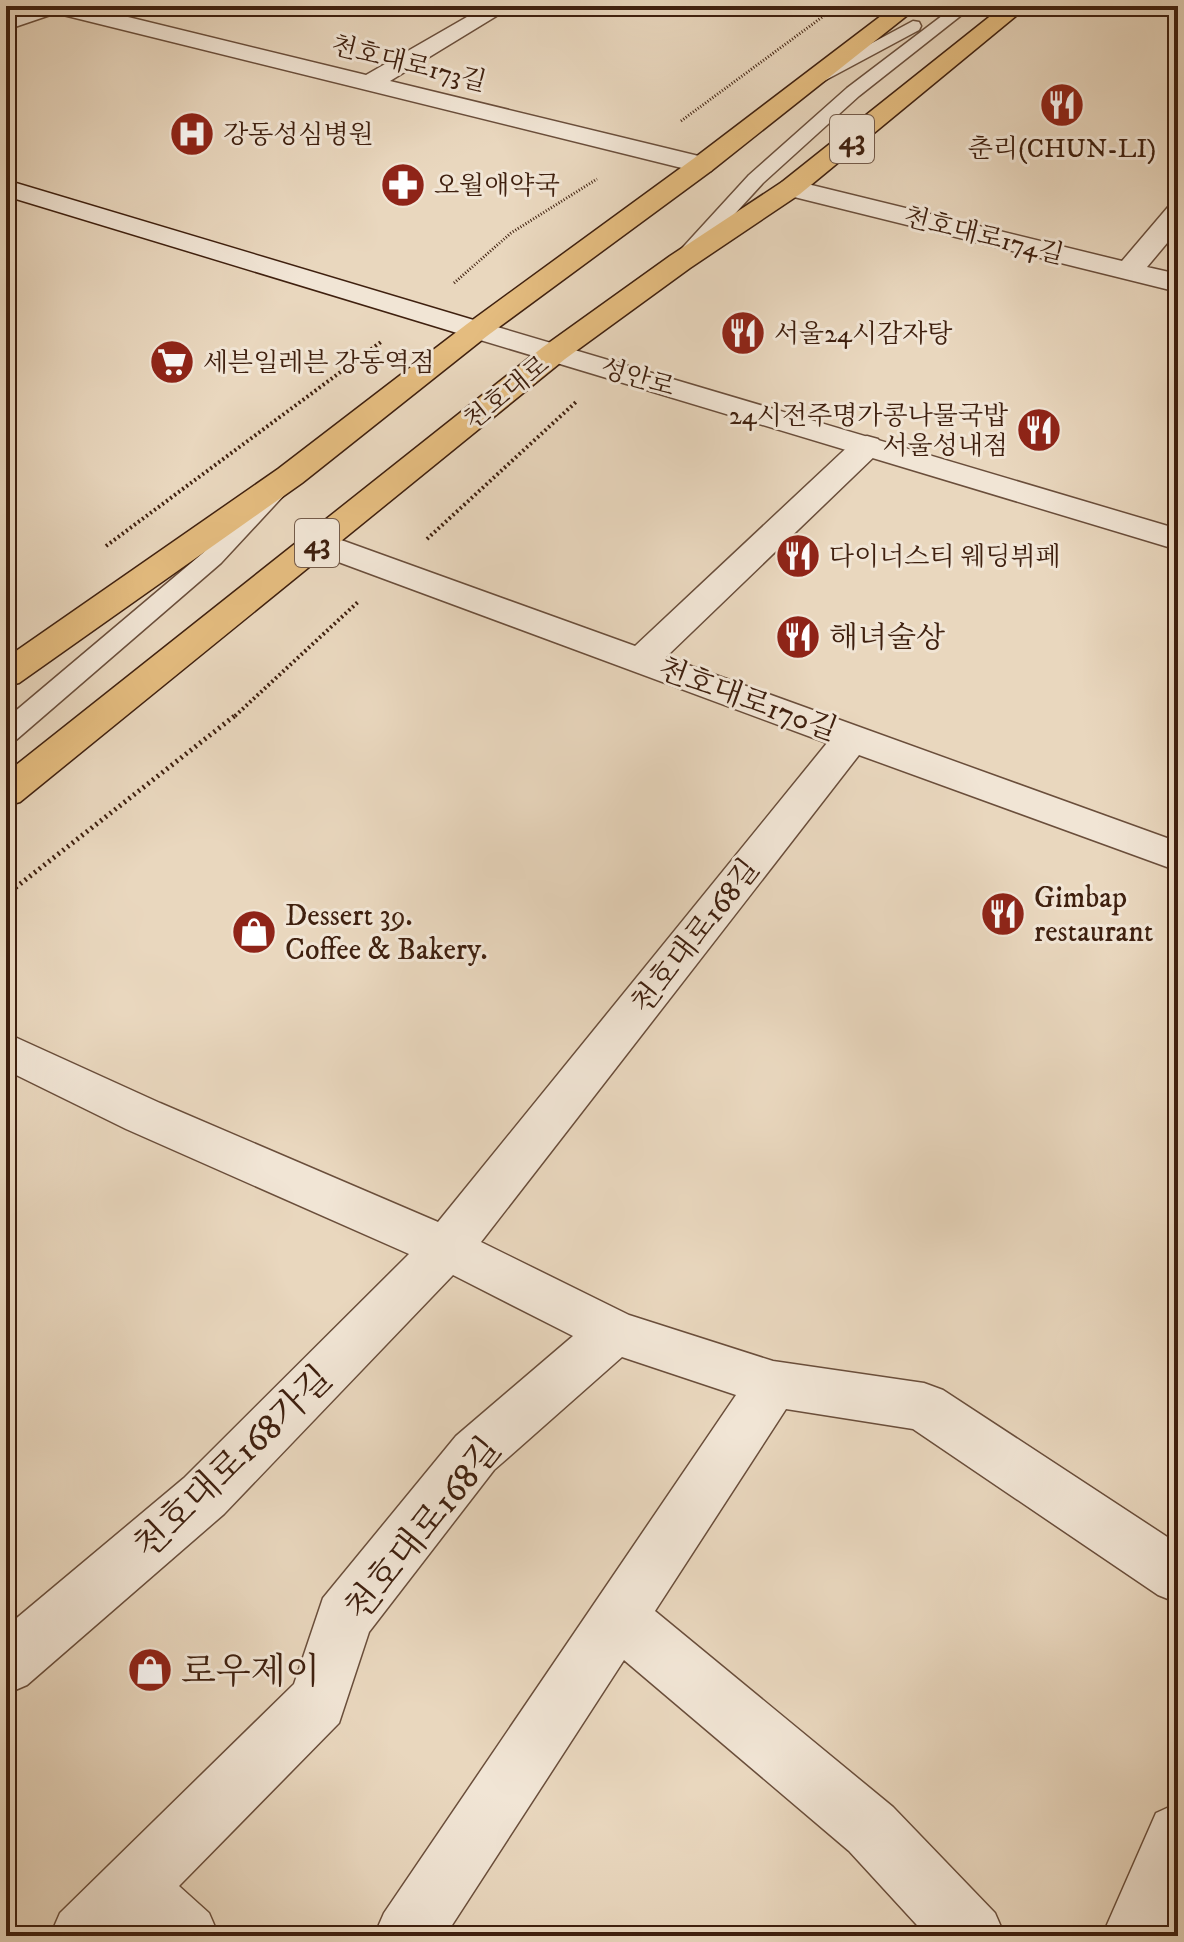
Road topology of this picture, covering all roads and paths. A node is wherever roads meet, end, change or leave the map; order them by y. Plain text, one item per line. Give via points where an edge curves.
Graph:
1 (54, 6) edge
2 (502, 6) edge
3 (908, 6) edge
4 (946, 6) edge
5 (965, 6) edge
6 (1017, 6) edge
7 (6, 23) edge
8 (812, 80) junction
9 (368, 84) junction
10 (702, 165) junction
11 (6, 188) edge
12 (791, 188) junction
13 (1178, 213) edge
14 (680, 262) junction
15 (1129, 271) junction
16 (1178, 283) edge
17 (477, 330) junction
18 (554, 353) junction
19 (614, 370) junction
20 (867, 446) junction
21 (290, 476) junction
22 (1178, 540) edge
23 (318, 543) junction
24 (393, 570) junction
25 (642, 660) junction
26 (6, 675) edge
27 (78, 733) junction
28 (6, 734) edge
29 (852, 737) junction
30 (6, 783) edge
31 (6, 793) edge
32 (1178, 857) edge
33 (6, 895) edge
34 (6, 1050) edge
35 (447, 1248) junction
36 (614, 1332) junction
37 (773, 1384) junction
38 (1178, 1576) edge
39 (618, 1617) junction
40 (6, 1665) edge
41 (1178, 1835) edge
42 (132, 1887) junction
43 (83, 1936) edge
44 (186, 1936) edge
45 (407, 1936) edge
46 (972, 1936) edge
47 (1135, 1936) edge

1 - 7 street
1 - 9 street, 천호대로173길
2 - 9 street
3 - 8 main road, 43
4 - 8 lane
5 - 14 lane via 853,92 756,179
6 - 12 main road, 천호대로 / 43
8 - 10 main road, 43
9 - 10 street, 천호대로173길
10 - 17 main road, 43
11 - 17 street, 성안로
12 - 14 main road, 천호대로 / 43
12 - 15 street, 천호대로174길
13 - 15 street
14 - 18 main road, 천호대로 / 43
15 - 16 street, 천호대로174길
17 - 18 street, 성안로
17 - 21 main road, 43
18 - 19 street, 성안로
18 - 23 main road, 천호대로 / 43
19 - 20 street, 성안로
19 - 24 path
20 - 22 street, 성안로
20 - 25 street
21 - 26 main road, 43
21 - 28 lane via 212,558
23 - 24 street, 천호대로170길
23 - 27 main road, 천호대로 / 43
24 - 25 street, 천호대로170길
24 - 33 path via 227,723
25 - 29 street, 천호대로170길
27 - 30 lane
27 - 31 main road, 천호대로
29 - 32 street, 천호대로170길
29 - 35 street, 천호대로168길
34 - 35 street via 143,1116
35 - 36 street
35 - 40 street, 천호대로168가길 via 204,1496
36 - 37 street
36 - 42 street, 천호대로168길 via 475,1453 344,1618 318,1702
37 - 38 street via 924,1407
37 - 39 street
39 - 45 street
39 - 46 street via 871,1829
41 - 47 street
42 - 43 street, 천호대로168길
42 - 44 street

